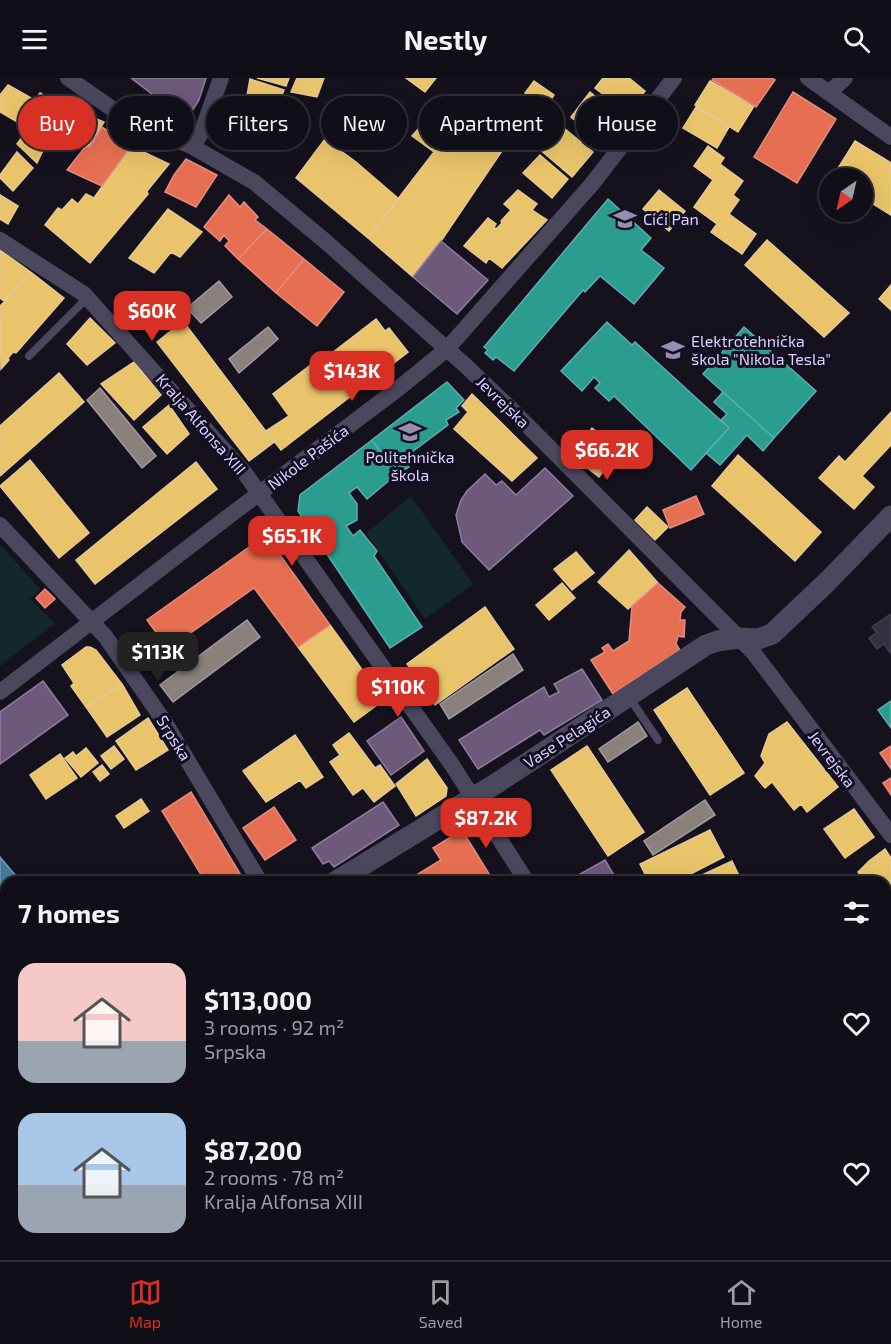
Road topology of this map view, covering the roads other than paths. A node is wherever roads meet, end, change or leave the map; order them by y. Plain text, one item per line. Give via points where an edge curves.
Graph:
1 (68, 78) edge
2 (221, 78) edge
3 (674, 78) edge
4 (808, 78) edge
5 (845, 78) edge
6 (830, 92) junction
7 (108, 106) edge
8 (891, 137) edge
9 (194, 145) edge
10 (194, 148) edge
11 (0, 240) edge
12 (87, 298) junction
13 (447, 350) junction
14 (29, 356) dead end
15 (261, 493) junction
16 (891, 516) edge
17 (0, 525) edge
18 (91, 620) junction
19 (740, 638) junction
20 (0, 692) edge
21 (629, 697) junction
22 (658, 740) dead end
23 (473, 797) junction
24 (891, 835) edge
25 (256, 876) edge
26 (346, 876) edge
27 (523, 876) edge

1 - 7 street, Jevrejska
2 - 9 street
3 - 13 street, Nikole Pašića via 585,192
4 - 6 street
5 - 6 street
6 - 8 street
10 - 13 street, Jevrejska via 279,201
11 - 12 street, Kralja Alfonsa XIII
12 - 14 lane
12 - 15 street, Kralja Alfonsa XIII
13 - 15 street, Nikole Pašića
13 - 19 street, Jevrejska
15 - 18 street, Nikole Pašića
15 - 23 street, Kralja Alfonsa XIII
16 - 19 street, Vase Pelagića via 772,634 758,639
17 - 18 street, Srpska
18 - 20 street, Nikole Pašića
18 - 25 street, Srpska via 164,721
19 - 21 street, Vase Pelagića via 706,645
19 - 24 street, Jevrejska
21 - 22 lane
21 - 23 street, Vase Pelagića
23 - 26 street, Vase Pelagića
23 - 27 street, Kralja Alfonsa XIII

